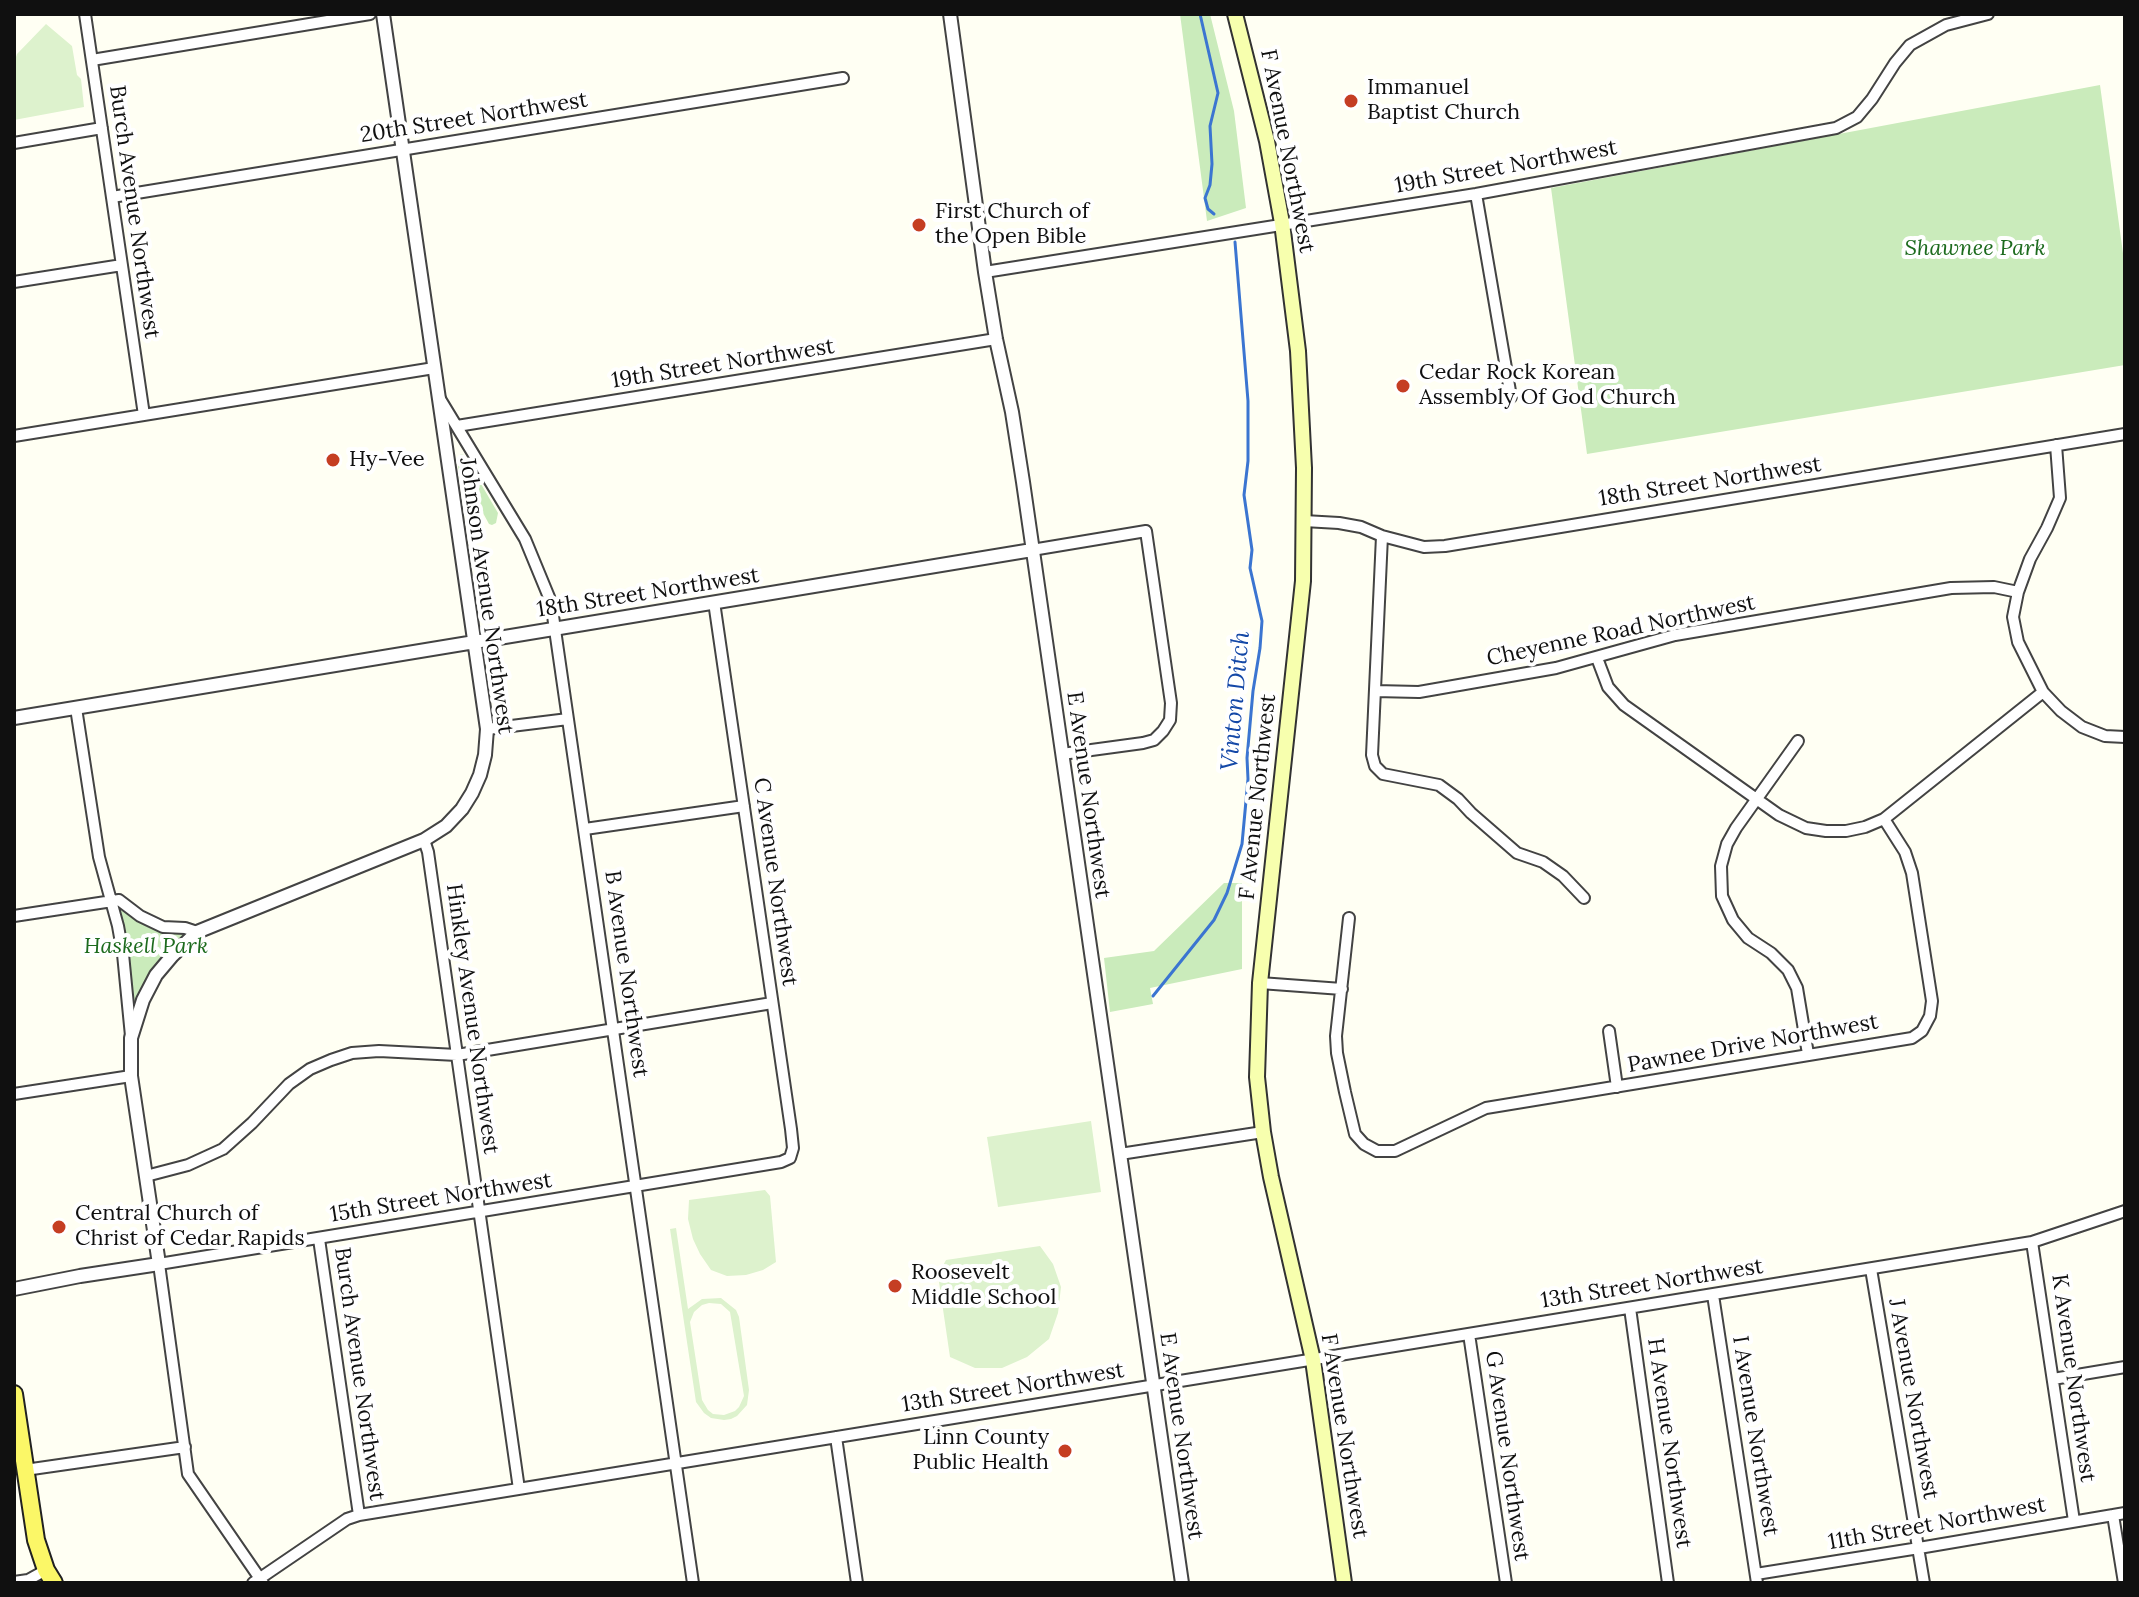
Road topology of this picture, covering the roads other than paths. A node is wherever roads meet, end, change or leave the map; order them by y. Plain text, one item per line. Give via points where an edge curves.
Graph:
1 (85, 14) edge
2 (370, 14) edge
3 (383, 14) edge
4 (950, 14) edge
5 (1235, 14) edge
6 (1988, 14) edge
7 (92, 60) junction
8 (843, 78) dead end
9 (102, 128) junction
10 (14, 143) edge
11 (401, 150) junction
12 (1476, 194) junction
13 (112, 197) junction
14 (1282, 223) junction
15 (122, 265) junction
16 (985, 272) junction
17 (14, 282) edge
18 (996, 339) junction
19 (434, 368) junction
20 (439, 397) junction
21 (1511, 397) dead end
22 (144, 415) junction
23 (457, 426) junction
24 (2125, 434) edge
25 (14, 436) edge
26 (2056, 445) junction
27 (1304, 521) junction
28 (1382, 536) junction
29 (1032, 550) junction
30 (2018, 592) junction
31 (714, 602) junction
32 (556, 629) junction
33 (474, 641) junction
34 (1597, 658) junction
35 (1375, 691) junction
36 (2043, 692) junction
37 (76, 708) junction
38 (14, 718) edge
39 (568, 719) junction
40 (487, 729) junction
41 (2125, 737) edge
42 (1798, 741) dead end
43 (1062, 754) junction
44 (1757, 800) junction
45 (744, 806) junction
46 (1884, 819) junction
47 (585, 829) junction
48 (424, 840) junction
49 (1584, 898) dead end
50 (111, 901) junction
51 (14, 916) edge
52 (1349, 918) dead end
53 (197, 932) junction
54 (1260, 983) junction
55 (1342, 989) junction
56 (772, 1003) junction
57 (614, 1030) junction
58 (1609, 1031) dead end
59 (131, 1038) junction
60 (1808, 1054) junction
61 (457, 1055) junction
62 (131, 1076) junction
63 (1617, 1087) junction
64 (14, 1094) edge
65 (1263, 1132) junction
66 (1120, 1154) junction
67 (781, 1162) joint
68 (146, 1176) junction
69 (636, 1186) junction
70 (2125, 1211) edge
71 (480, 1213) junction
72 (319, 1239) junction
73 (2032, 1242) junction
74 (159, 1264) junction
75 (1871, 1269) junction
76 (14, 1289) edge
77 (1713, 1295) junction
78 (1630, 1308) junction
79 (1469, 1334) junction
80 (1313, 1360) junction
81 (2125, 1367) edge
82 (2053, 1379) junction
83 (1154, 1386) junction
84 (14, 1394) edge
85 (836, 1437) junction
86 (185, 1447) junction
87 (676, 1464) junction
88 (25, 1470) junction
89 (519, 1489) junction
90 (2125, 1513) edge
91 (359, 1515) junction
92 (2113, 1515) junction
93 (2074, 1521) junction
94 (1919, 1548) junction
95 (1756, 1578) edge
96 (48, 1579) edge
97 (259, 1581) edge
98 (14, 1582) edge
99 (693, 1583) edge
100 (857, 1583) edge
101 (1182, 1583) edge
102 (1344, 1583) edge
103 (1506, 1583) edge
104 (1668, 1583) edge
105 (1924, 1583) edge
106 (2124, 1583) edge

1 - 7 street, Burch Avenue Northwest
2 - 7 street
3 - 11 street, Johnson Avenue Northwest
4 - 16 street, E Avenue Northwest
5 - 14 main road, F Avenue Northwest
6 - 12 street, 19th Street Northwest via 1946,25 1910,45 1857,117 1836,128
7 - 9 street, Burch Avenue Northwest
8 - 11 street, 20th Street Northwest
9 - 10 street
9 - 13 street, Burch Avenue Northwest
11 - 13 street, 20th Street Northwest
11 - 19 street, Johnson Avenue Northwest
12 - 14 street, 19th Street Northwest
12 - 21 street
13 - 15 street, Burch Avenue Northwest
14 - 16 street, 19th Street Northwest
14 - 27 main road, F Avenue Northwest via 1298,351
15 - 17 street
15 - 22 street, Burch Avenue Northwest
16 - 18 street, E Avenue Northwest
18 - 23 street, 19th Street Northwest
18 - 29 street, E Avenue Northwest
19 - 20 street, Johnson Avenue Northwest
19 - 22 street
20 - 23 street, B Avenue Northwest
20 - 33 street, Johnson Avenue Northwest
22 - 25 street
23 - 32 street, B Avenue Northwest via 525,539 551,602
24 - 26 street, 18th Street Northwest
26 - 28 street, 18th Street Northwest via 1445,546 1424,547
26 - 30 street via 2060,498
27 - 28 street, 18th Street Northwest via 1361,527
27 - 54 main road, F Avenue Northwest via 1301,609
28 - 35 street
29 - 31 street, 18th Street Northwest
29 - 43 street, E Avenue Northwest
29 - 43 street, 18th Street Northwest via 1146,531 1170,720 1154,740
30 - 34 street, Cheyenne Road Northwest via 1951,588 1675,635
30 - 36 street via 2013,617 2018,642
31 - 32 street, 18th Street Northwest
31 - 45 street, C Avenue Northwest
32 - 33 street, 18th Street Northwest
32 - 39 street, B Avenue Northwest
33 - 37 street, 18th Street Northwest
33 - 40 street, Johnson Avenue Northwest
34 - 35 street, Cheyenne Road Northwest via 1419,692
34 - 44 street via 1608,687 1624,705
35 - 49 street via 1372,755 1383,774 1439,785 1517,853 1543,862
36 - 41 street via 2082,727
36 - 46 street
37 - 38 street, 18th Street Northwest
37 - 50 street
39 - 40 street
39 - 47 street, B Avenue Northwest
40 - 48 street, Johnson Avenue Northwest via 483,765 472,793 446,826
42 - 44 street
43 - 66 street, E Avenue Northwest
44 - 46 street via 1806,828 1826,831 1846,831
44 - 60 street via 1727,844 1722,896 1748,938 1788,970 1797,988
45 - 47 street
45 - 56 street, C Avenue Northwest
46 - 60 street, Pawnee Drive Northwest via 1912,873 1930,1016 1912,1038
47 - 57 street, B Avenue Northwest
48 - 53 street, Johnson Avenue Northwest
48 - 61 street, Hinkley Avenue Northwest
50 - 51 street
50 - 53 street via 119,900 163,927
50 - 59 street via 123,954
52 - 55 street
53 - 59 street, Johnson Avenue Northwest via 156,975
54 - 55 street
54 - 65 main road, F Avenue Northwest via 1257,1077
55 - 63 street, Pawnee Drive Northwest via 1337,1044 1348,1105 1355,1134 1377,1151 1414,1144 1486,1108
56 - 57 street
56 - 67 street, C Avenue Northwest via 793,1148 790,1158
57 - 61 street
57 - 69 street, B Avenue Northwest
58 - 63 street
59 - 62 street, Johnson Avenue Northwest
60 - 63 street, Pawnee Drive Northwest
61 - 68 street via 379,1051 331,1060 289,1084 223,1149
61 - 71 street, Hinkley Avenue Northwest
62 - 64 street
62 - 68 street, Johnson Avenue Northwest
65 - 66 street
65 - 80 main road, F Avenue Northwest
66 - 83 street, E Avenue Northwest
67 - 69 street, 15th Street Northwest
68 - 74 street, Johnson Avenue Northwest
69 - 71 street, 15th Street Northwest
69 - 87 street, B Avenue Northwest
70 - 73 street, 13th Street Northwest
71 - 72 street, 15th Street Northwest
71 - 89 street, Hinkley Avenue Northwest
72 - 74 street, 15th Street Northwest
72 - 91 street, Burch Avenue Northwest
73 - 75 street, 13th Street Northwest
73 - 82 street, K Avenue Northwest
74 - 76 street, 15th Street Northwest
74 - 86 street
75 - 77 street, 13th Street Northwest
75 - 94 street, J Avenue Northwest
77 - 78 street, 13th Street Northwest
77 - 95 street, I Avenue Northwest
78 - 79 street, 13th Street Northwest
78 - 104 street, H Avenue Northwest
79 - 80 street, 13th Street Northwest
79 - 103 street, G Avenue Northwest
80 - 83 street, 13th Street Northwest
80 - 102 main road, F Avenue Northwest
81 - 82 street
82 - 93 street, K Avenue Northwest
83 - 85 street, 13th Street Northwest
83 - 101 street, E Avenue Northwest
84 - 88 main road
85 - 87 street, 13th Street Northwest
85 - 100 street
86 - 88 street
86 - 97 street via 188,1474
87 - 89 street, 13th Street Northwest
87 - 99 street, B Avenue Northwest
88 - 96 main road
89 - 91 street, 13th Street Northwest
90 - 92 street, 11th Street Northwest
91 - 97 street, 13th Street Northwest
92 - 93 street, 11th Street Northwest
92 - 106 street
93 - 94 street, 11th Street Northwest
94 - 95 street, 11th Street Northwest
94 - 105 street, J Avenue Northwest
96 - 98 street

